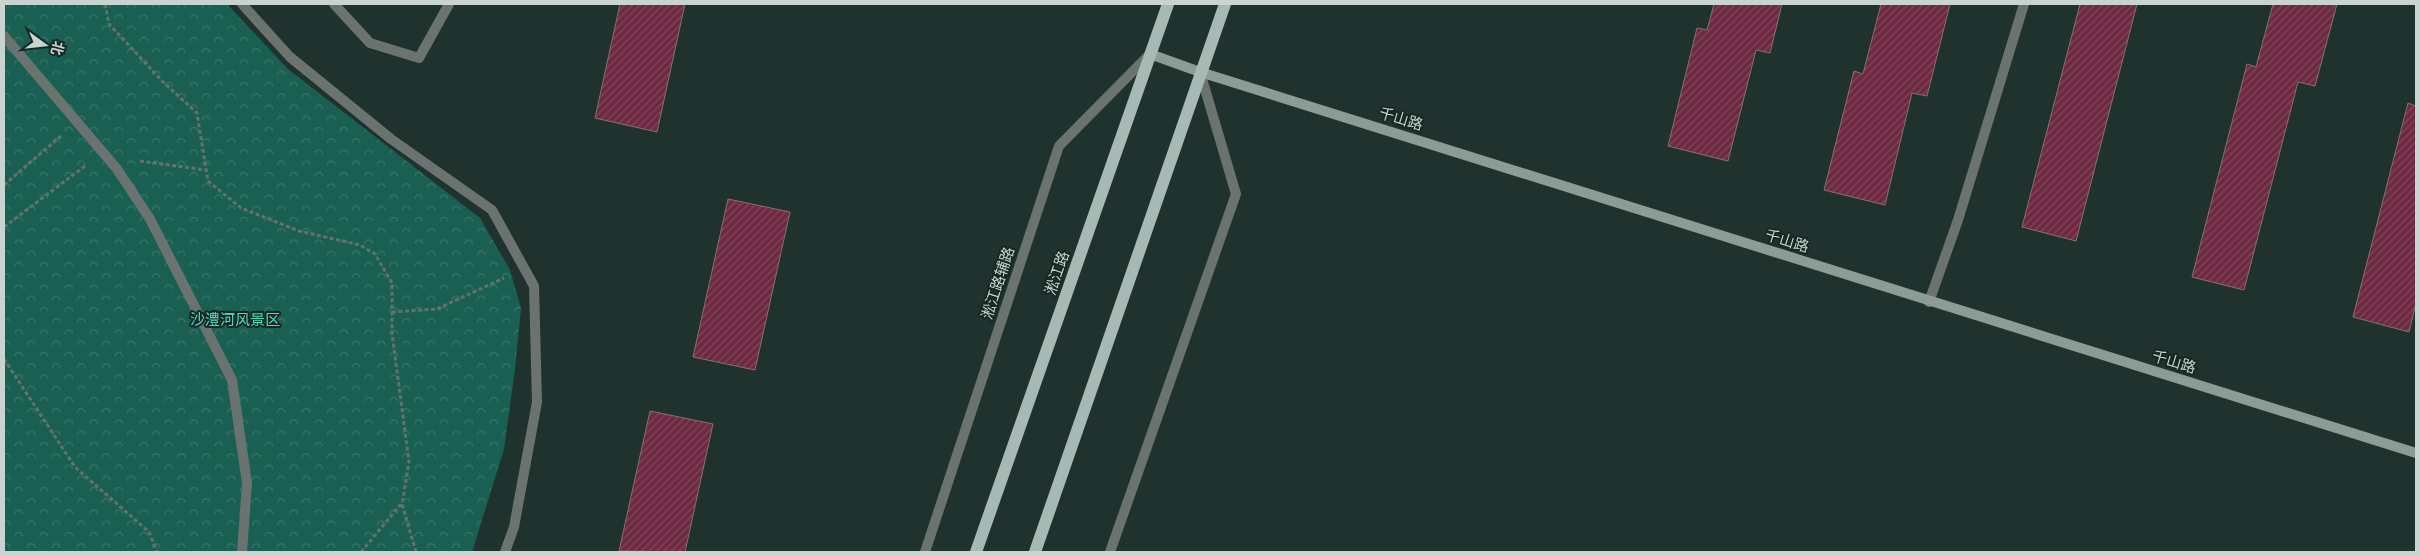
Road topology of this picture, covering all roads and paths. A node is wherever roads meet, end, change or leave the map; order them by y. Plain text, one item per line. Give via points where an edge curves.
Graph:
1 (105, 4) edge
2 (242, 4) edge
3 (334, 4) edge
4 (449, 4) edge
5 (1168, 4) edge
6 (1225, 4) edge
7 (2024, 4) edge
8 (4, 36) edge
9 (1150, 54) junction
10 (1200, 72) junction
11 (77, 122) junction
12 (4, 185) edge
13 (525, 268) junction
14 (1929, 302) junction
15 (392, 312) junction
16 (4, 359) edge
17 (2416, 453) edge
18 (402, 504) junction
19 (157, 552) edge
20 (242, 552) edge
21 (361, 552) edge
22 (416, 552) edge
23 (505, 552) edge
24 (925, 552) edge
25 (976, 552) edge
26 (1035, 552) edge
27 (1110, 552) edge

1 - 15 path via 110,24 162,82 198,113 208,181 241,208 299,231 360,245 375,254 392,283
2 - 13 street via 290,57 391,139 492,210
3 - 4 street via 370,43 419,58
5 - 9 main road, 淞江路
6 - 10 main road
7 - 14 street via 1958,220
8 - 11 street
9 - 10 street, 千山路
9 - 24 street, 淞江路辅路 via 1059,146
9 - 25 main road, 淞江路
10 - 14 street, 千山路
10 - 26 main road
10 - 27 street via 1236,194
11 - 12 path
11 - 20 street via 116,169 150,219 232,380 247,483
13 - 15 path via 437,309
13 - 23 street via 534,286 537,402 514,527
14 - 17 street, 千山路
15 - 18 path via 409,462
16 - 19 path via 74,467 149,532
18 - 21 path
18 - 22 path

